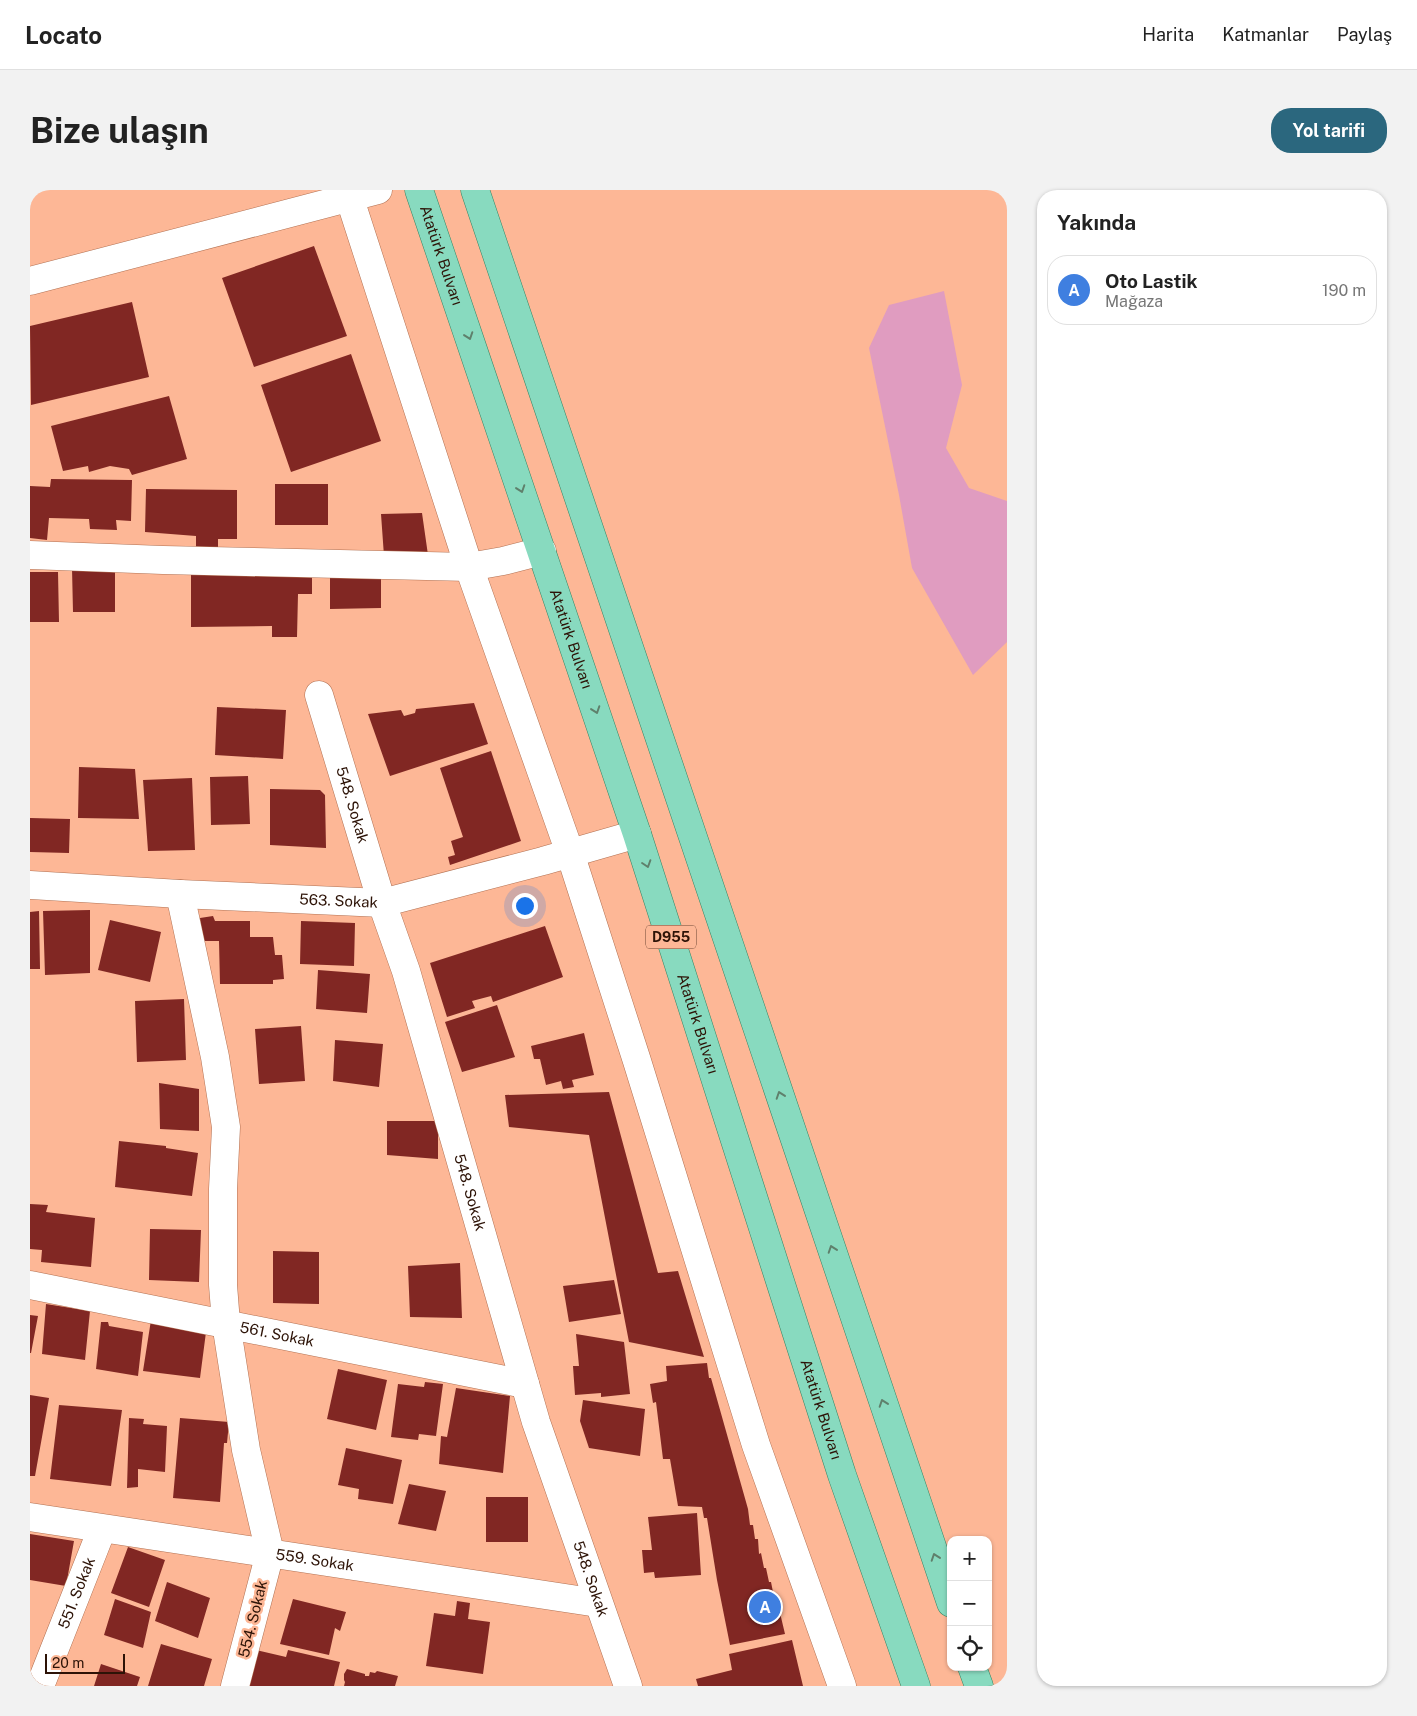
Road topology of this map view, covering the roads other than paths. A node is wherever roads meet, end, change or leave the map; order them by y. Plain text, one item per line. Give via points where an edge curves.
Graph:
1 (378, 190) edge
2 (419, 190) edge
3 (475, 190) edge
4 (348, 194) edge
5 (30, 281) edge
6 (542, 551) junction
7 (30, 555) edge
8 (470, 567) junction
9 (319, 695) dead end
10 (638, 834) junction
11 (570, 854) junction
12 (30, 885) edge
13 (180, 894) junction
14 (382, 903) junction
15 (30, 1284) edge
16 (226, 1323) junction
17 (525, 1384) junction
18 (30, 1517) edge
19 (102, 1529) junction
20 (270, 1553) junction
21 (947, 1591) edge
22 (598, 1603) junction
23 (973, 1671) edge
24 (40, 1686) edge
25 (235, 1686) edge
26 (628, 1686) edge
27 (842, 1686) edge
28 (916, 1686) edge
29 (979, 1686) edge

1 - 4 street
2 -> 6 main road, Atatürk Bulvarı / D955
21 -> 3 main road
4 - 5 street
4 - 8 street
6 - 8 street
6 -> 10 main road, Atatürk Bulvarı / D955
7 - 8 street
8 - 11 street
9 - 14 street, 548. Sokak
10 - 11 street, 563. Sokak
10 -> 28 main road, Atatürk Bulvarı / D955 via 842,1475
11 - 14 street, 563. Sokak
11 - 27 street via 756,1445
12 - 13 street, 563. Sokak
13 - 14 street, 563. Sokak
13 - 16 street via 215,1057 226,1127 223,1285
14 - 17 street, 548. Sokak via 406,971
15 - 16 street, 561. Sokak
16 - 17 street, 561. Sokak
16 - 20 street via 246,1450
17 - 22 street, 548. Sokak
18 - 19 street, 559. Sokak
19 - 20 street, 559. Sokak
19 - 24 street, 551. Sokak
20 - 22 street, 559. Sokak
20 - 25 street, 554. Sokak
22 - 26 street, 548. Sokak
23 - 29 main road

